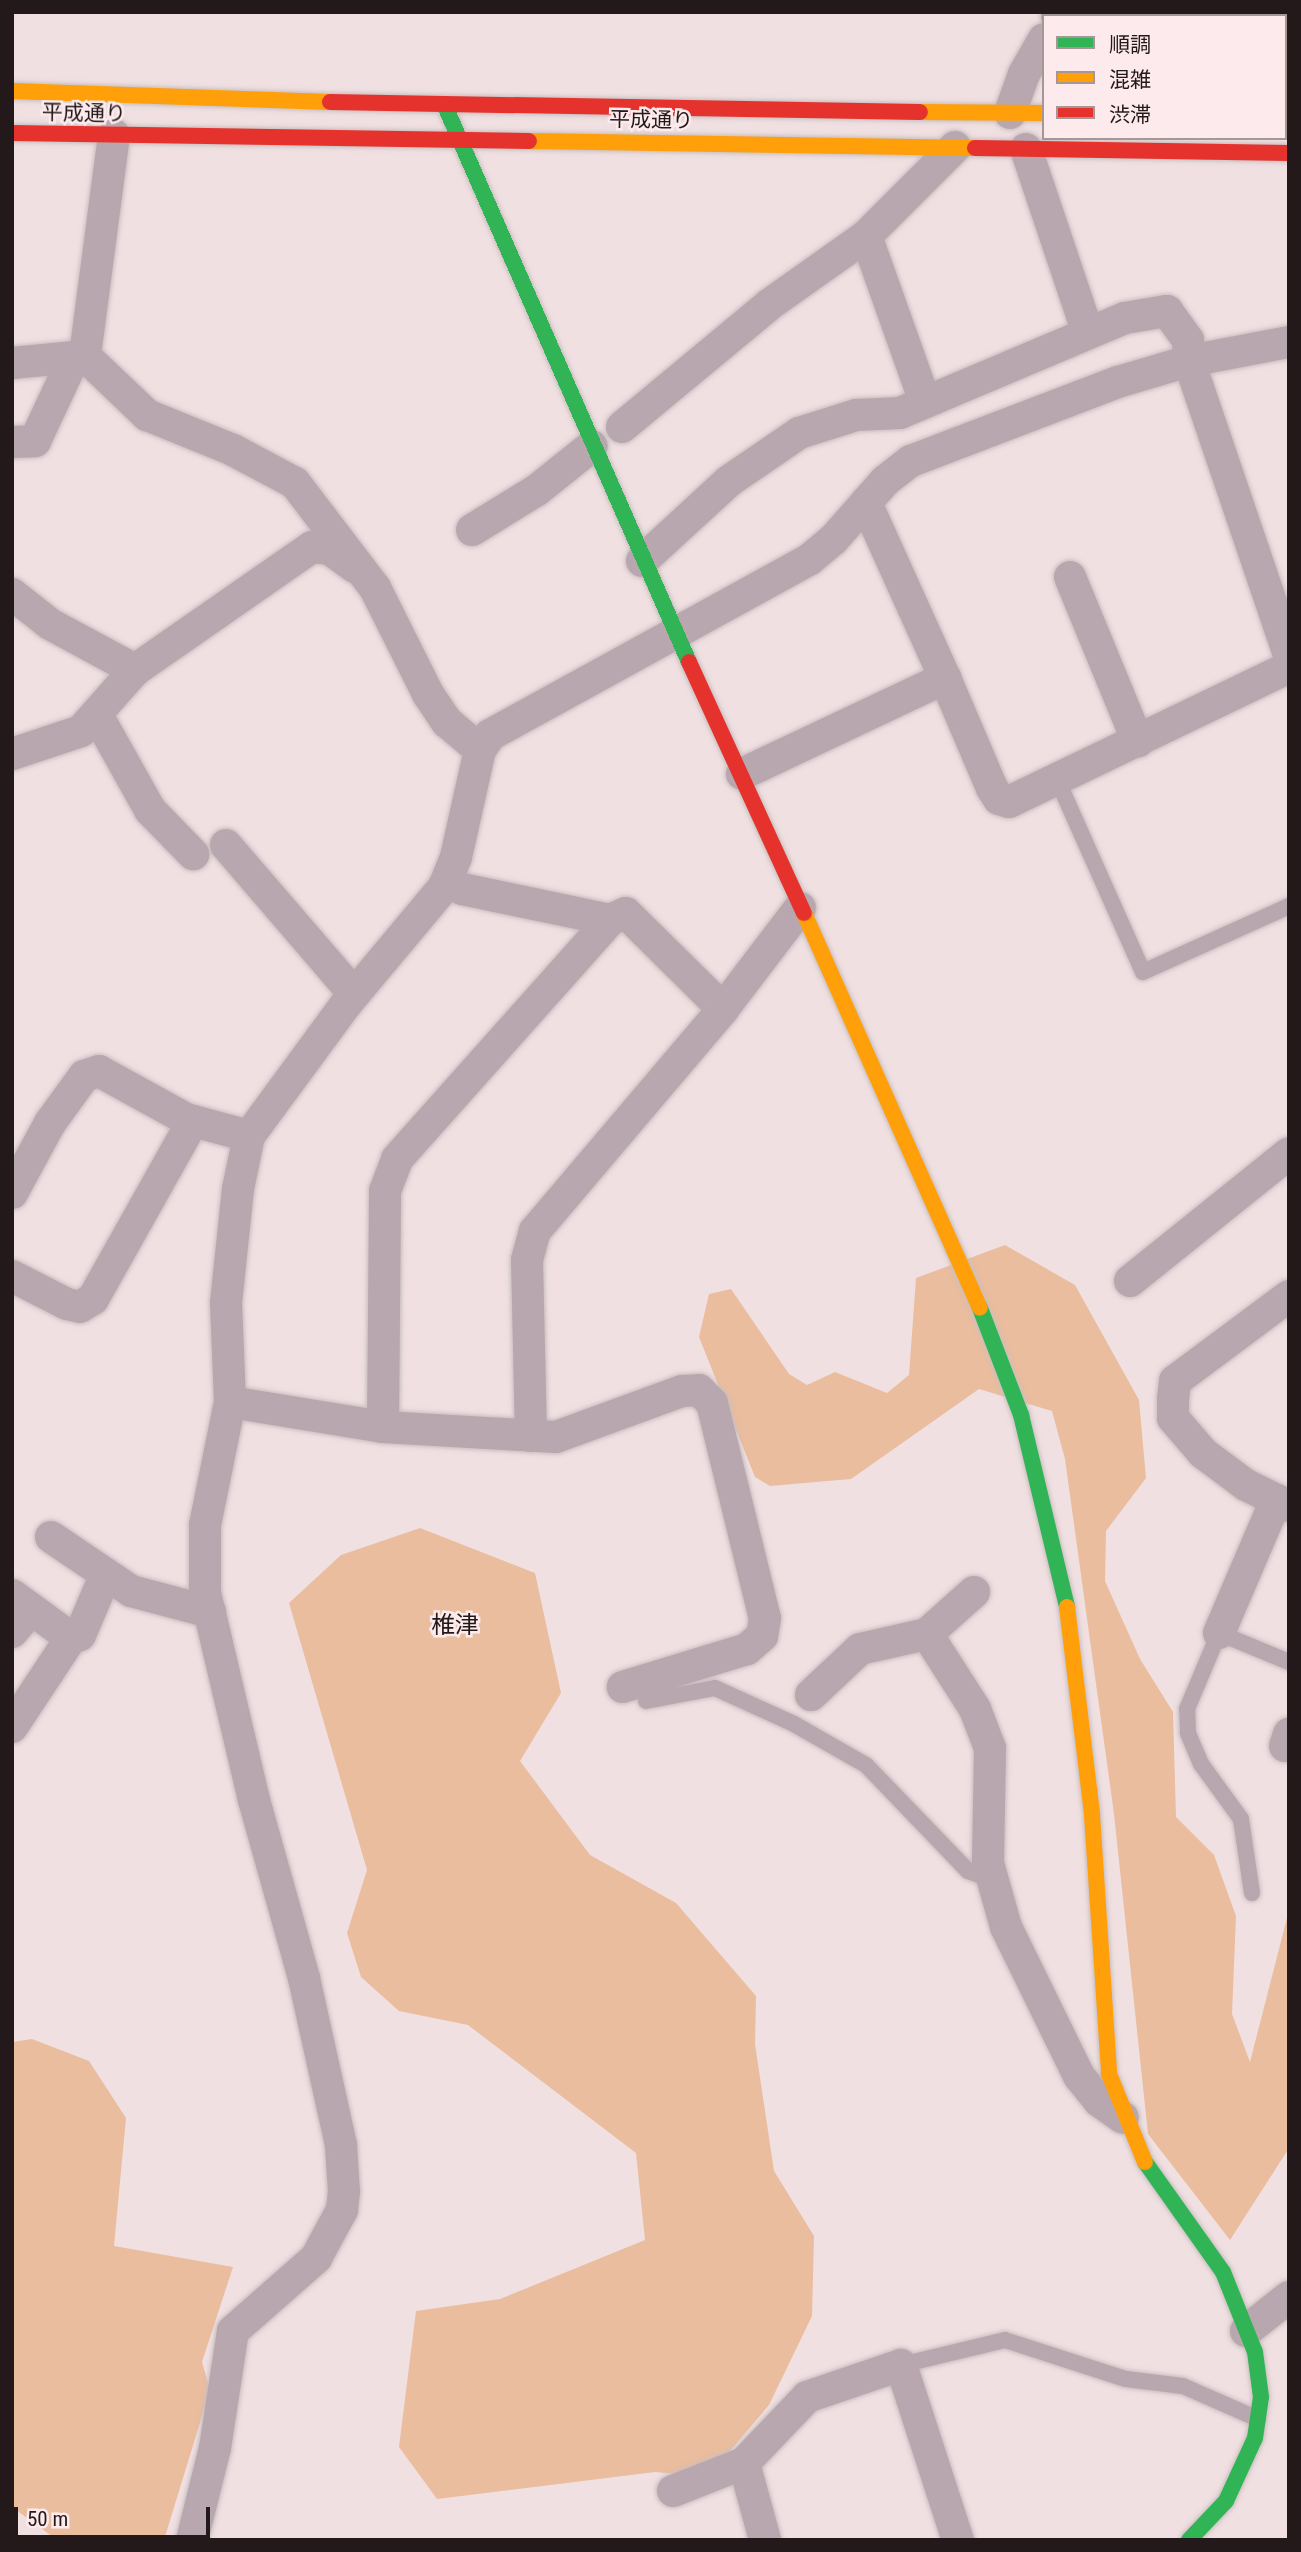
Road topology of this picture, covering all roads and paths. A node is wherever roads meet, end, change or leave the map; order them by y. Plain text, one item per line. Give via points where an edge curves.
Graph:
1 (1042, 42) edge
2 (12, 91) edge
3 (446, 106) junction
4 (1010, 113) junction
5 (1042, 113) edge
6 (12, 134) edge
7 (114, 135) junction
8 (457, 137) junction
9 (955, 147) junction
10 (1026, 149) junction
11 (1289, 153) edge
12 (866, 236) junction
13 (1088, 333) junction
14 (1289, 342) edge
15 (79, 358) junction
16 (1189, 361) junction
17 (12, 363) edge
18 (925, 402) junction
19 (622, 427) dead end
20 (12, 442) edge
21 (592, 446) junction
22 (866, 503) junction
23 (472, 530) dead end
24 (642, 561) junction
25 (358, 569) junction
26 (1070, 577) dead end
27 (12, 594) edge
28 (676, 629) junction
29 (1289, 655) edge
30 (1289, 667) edge
31 (135, 670) junction
32 (945, 678) junction
33 (97, 715) junction
34 (1138, 742) junction
35 (480, 750) junction
36 (12, 754) edge
37 (742, 774) junction
38 (1057, 779) junction
39 (226, 845) dead end
40 (193, 854) dead end
41 (447, 880) junction
42 (1289, 906) edge
43 (800, 908) junction
44 (610, 920) junction
45 (354, 994) junction
46 (723, 1009) junction
47 (194, 1121) junction
48 (249, 1136) junction
49 (1289, 1153) edge
50 (12, 1193) edge
51 (12, 1276) edge
52 (1130, 1281) dead end
53 (1289, 1296) edge
54 (230, 1402) junction
55 (383, 1427) junction
56 (531, 1436) junction
57 (1282, 1503) edge
58 (51, 1537) dead end
59 (105, 1576) junction
60 (974, 1592) dead end
61 (18, 1612) edge
62 (210, 1612) junction
63 (1219, 1633) junction
64 (927, 1634) junction
65 (71, 1638) junction
66 (1289, 1661) edge
67 (635, 1694) joint
68 (811, 1695) dead end
69 (12, 1727) edge
70 (993, 1880) junction
71 (1252, 1893) dead end
72 (1123, 2118) junction
73 (1289, 2297) edge
74 (1246, 2331) junction
75 (901, 2365) junction
76 (1258, 2419) junction
77 (744, 2463) junction
78 (673, 2491) dead end
79 (192, 2540) edge
80 (765, 2540) edge
81 (958, 2540) edge
82 (1189, 2540) edge

1 - 4 street
2 - 3 street, 平成通り
3 - 4 street, 平成通り
3 - 8 street
4 - 5 street, 平成通り
6 - 7 street, 平成通り
7 - 8 street, 平成通り
7 - 15 street
8 - 9 street, 平成通り
8 - 21 street
9 - 10 street, 平成通り
9 - 12 street
10 - 11 street, 平成通り
10 - 13 street
12 - 18 street
12 - 19 street via 770,304
13 - 16 street via 1125,318 1167,311 1188,340
13 - 18 street
14 - 16 street
15 - 17 street
15 - 20 street via 35,440
15 - 25 street via 147,415 233,450 295,483
16 - 22 street via 1118,382 911,461
16 - 29 street
18 - 24 street via 900,413 856,415 799,433 729,481
21 - 23 street via 537,490
21 - 24 street
22 - 28 street via 810,559
22 - 32 street
24 - 28 street
25 - 31 street via 330,549 312,547
25 - 35 street via 375,589 428,694 447,722
26 - 34 street
27 - 31 street via 50,624
28 - 35 street via 490,735
28 - 37 street
30 - 34 street
31 - 33 street
32 - 37 street
32 - 38 street via 999,799 1009,802
33 - 36 street via 81,731 62,740
33 - 40 street via 150,810
34 - 38 street
35 - 41 street
37 - 43 street
38 - 42 lane via 1143,972
39 - 45 street
41 - 44 street via 462,889
41 - 45 street
43 - 46 street
43 - 72 street via 989,1327 1021,1415 1063,1578 1092,1815 1110,2074
44 - 46 street via 626,913
44 - 55 street via 397,1159 385,1191
45 - 48 street
46 - 56 street via 535,1231 527,1260
47 - 48 street
47 - 50 street via 99,1070 84,1076 50,1123
47 - 51 street via 93,1299 80,1307 67,1304
48 - 54 street via 238,1189 226,1303
49 - 52 street
53 - 57 street via 1175,1381 1173,1399 1174,1418 1203,1454 1246,1485
54 - 55 street
54 - 62 street via 205,1525 205,1592
55 - 56 street
56 - 67 street via 556,1437 682,1391 699,1390 712,1403 765,1618 762,1636 747,1649
57 - 63 street
58 - 59 street
59 - 62 street via 131,1591
59 - 65 street via 80,1635
60 - 64 street
61 - 65 street
62 - 79 street via 254,1800 304,1978 341,2145 344,2192 342,2210 316,2258 233,2331 209,2475
63 - 66 lane
63 - 71 lane via 1187,1709 1188,1733 1201,1764 1241,1819
64 - 68 street via 860,1649
64 - 70 street via 975,1709 990,1748 988,1863
65 - 69 street
67 - 70 lane via 715,1688 794,1724 866,1765 968,1871
70 - 72 street via 1006,1927 1079,2076 1098,2101
72 - 74 street via 1142,2157 1223,2272
73 - 74 street
74 - 76 street via 1255,2351 1261,2398
75 - 76 lane via 1005,2340 1126,2379 1183,2386
75 - 77 street via 807,2397
75 - 81 street
76 - 82 street via 1244,2471 1226,2501
77 - 78 street
77 - 80 street

